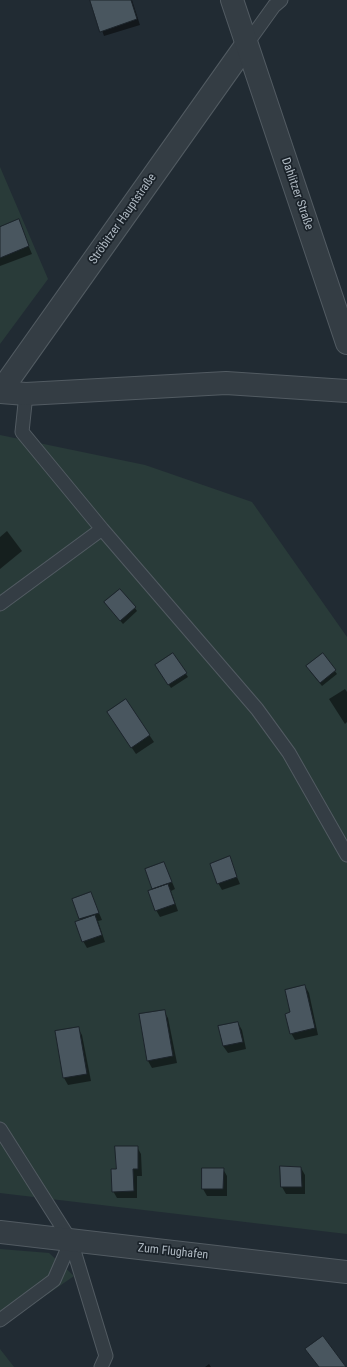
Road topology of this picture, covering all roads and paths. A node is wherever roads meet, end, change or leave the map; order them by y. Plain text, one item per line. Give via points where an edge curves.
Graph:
1 (232, 0) edge
2 (280, 0) edge
3 (246, 45) junction
4 (347, 343) edge
5 (347, 391) edge
6 (26, 394) junction
7 (102, 529) junction
8 (0, 604) edge
9 (347, 855) edge
10 (0, 1129) edge
11 (0, 1232) edge
12 (71, 1241) junction
13 (347, 1272) edge
14 (0, 1320) edge
15 (101, 1367) edge

1 - 3 street, Dahlitzer Straße
2 - 3 lane
3 - 4 street, Dahlitzer Straße
3 - 6 street, Ströbitzer Hauptstraße via 0,392
5 - 6 street, Ströbitzer Hauptstraße via 226,383
6 - 7 lane via 22,432
7 - 8 lane
7 - 9 lane via 257,709 289,754
10 - 12 lane
11 - 12 street, Zum Flughafen
12 - 13 street, Zum Flughafen
12 - 14 lane via 54,1280
12 - 15 lane via 106,1356

